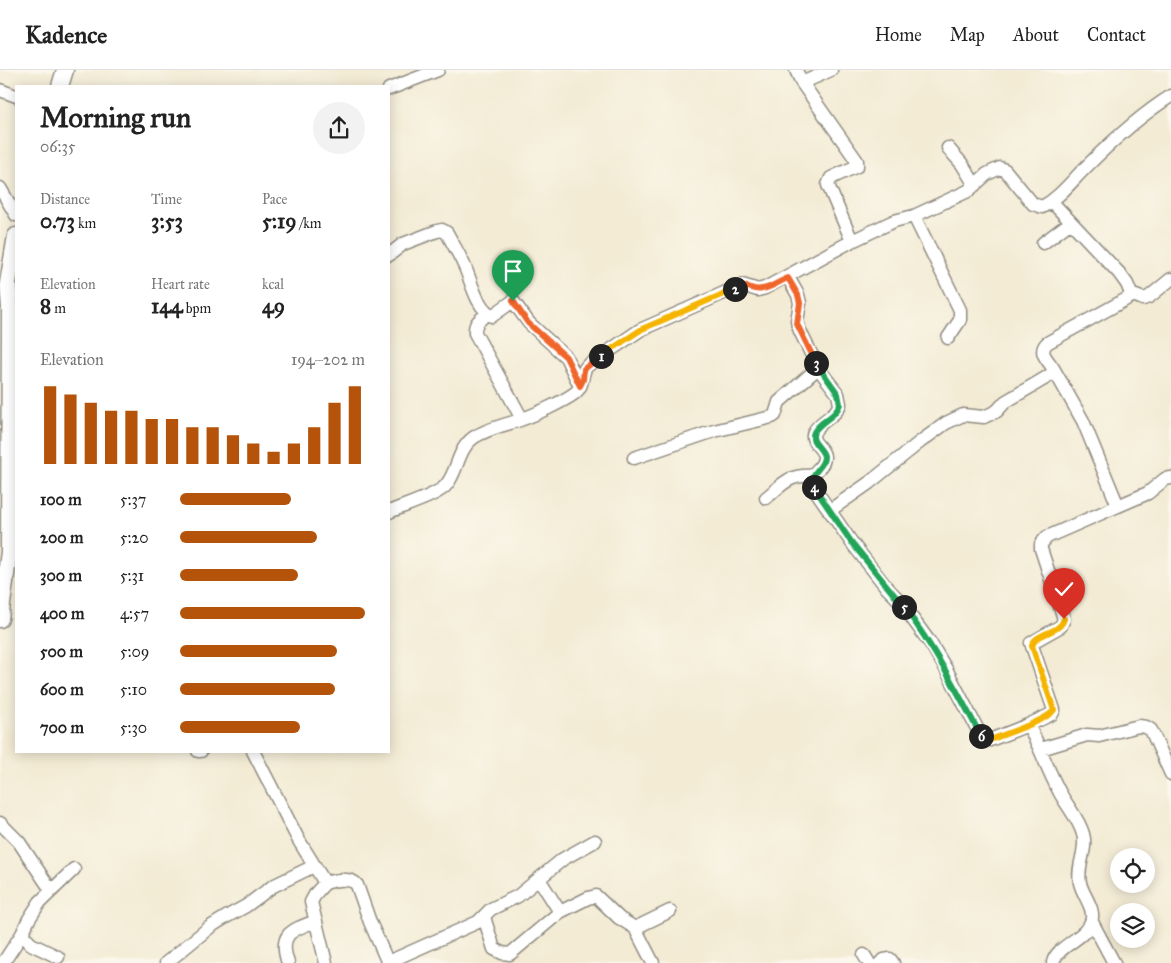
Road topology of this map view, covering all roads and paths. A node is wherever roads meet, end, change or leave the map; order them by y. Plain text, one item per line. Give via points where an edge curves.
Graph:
1 (65, 70) edge
2 (438, 70) edge
3 (796, 70) edge
4 (831, 70) edge
5 (802, 83) junction
6 (60, 85) edge
7 (390, 89) edge
8 (0, 90) edge
9 (15, 96) edge
10 (1171, 96) edge
11 (948, 148) dead end
12 (975, 185) junction
13 (0, 188) edge
14 (1052, 202) junction
15 (15, 213) edge
16 (914, 216) junction
17 (1071, 222) junction
18 (15, 240) edge
19 (852, 242) junction
20 (1043, 243) dead end
21 (390, 254) edge
22 (788, 278) junction
23 (1171, 279) edge
24 (4, 282) edge
25 (1132, 296) junction
26 (488, 314) junction
27 (948, 338) dead end
28 (818, 368) junction
29 (1053, 368) junction
30 (5, 379) edge
31 (580, 386) junction
32 (522, 419) junction
33 (634, 458) dead end
34 (5, 466) edge
35 (813, 476) junction
36 (1171, 478) edge
37 (766, 498) dead end
38 (1118, 506) junction
39 (828, 511) junction
40 (390, 512) edge
41 (13, 554) edge
42 (0, 619) edge
43 (1028, 725) junction
44 (1040, 749) junction
45 (254, 753) edge
46 (1171, 774) edge
47 (0, 822) edge
48 (595, 841) dead end
49 (314, 866) junction
50 (74, 869) dead end
51 (539, 879) junction
52 (325, 883) junction
53 (51, 890) junction
54 (670, 911) dead end
55 (560, 912) junction
56 (484, 917) junction
57 (316, 921) junction
58 (1092, 922) junction
59 (635, 928) junction
60 (22, 934) junction
61 (58, 958) dead end
62 (3, 963) edge
63 (166, 963) edge
64 (288, 963) edge
65 (326, 963) edge
66 (388, 963) edge
67 (653, 963) edge
68 (880, 963) edge
69 (892, 963) edge
70 (1053, 963) edge
71 (1114, 963) edge

1 - 6 street
2 - 7 street
3 - 5 street
4 - 5 street
5 - 19 street via 857,161 856,166 831,178 828,185
8 - 9 street
10 - 14 street via 1150,109
11 - 12 street
12 - 14 street via 1000,168 1033,204 1042,207
12 - 16 street
13 - 15 street
14 - 17 street
16 - 19 street via 894,221
16 - 27 street via 960,310 960,320
17 - 20 street
17 - 25 street via 1119,273
18 - 24 street
19 - 22 street
21 - 26 street via 403,244 442,230 447,233 464,264 476,298
22 - 28 street via 800,303 797,324
22 - 31 street via 763,289 742,285 642,329 587,366
23 - 25 street via 1150,298
24 - 30 street via 10,307
25 - 29 street via 1044,345 1043,353
26 - 31 street via 492,316 513,301 528,323 566,357
26 - 32 street via 474,327 475,333
28 - 33 street via 779,402 772,417 714,431
28 - 35 street via 838,394 840,404 835,414 813,434 824,454
29 - 38 street via 1082,421
29 - 39 street via 1049,376 1005,402 997,411 984,417 963,415 946,424
30 - 34 street
31 - 32 street via 576,392
32 - 40 street via 466,443 446,486 439,492
34 - 41 street
35 - 37 street via 792,477
35 - 39 street via 811,482
36 - 38 street via 1148,493
38 - 43 street via 1047,537 1041,544 1064,619 1061,626 1031,643 1054,710
39 - 43 street via 931,644 981,736 990,740
41 - 42 street
43 - 44 street
44 - 46 street via 1087,735 1099,736 1146,727
44 - 58 street via 1059,792 1084,835 1080,882 1093,913
45 - 49 street
47 - 53 street via 19,842
48 - 51 street via 563,859
49 - 52 street
49 - 63 street via 268,889 218,922
50 - 53 street
51 - 55 street
51 - 56 street via 518,896 491,909
52 - 57 street via 311,902
52 - 66 street via 354,882
53 - 60 street via 40,902
54 - 59 street
55 - 56 street via 510,954 494,949
55 - 59 street via 596,896
56 - 66 street via 468,928
57 - 64 street via 297,927 288,934 284,944
57 - 65 street
58 - 70 street
58 - 71 street
59 - 67 street
60 - 61 street via 31,944
60 - 62 street
68 - 69 street via 887,959

